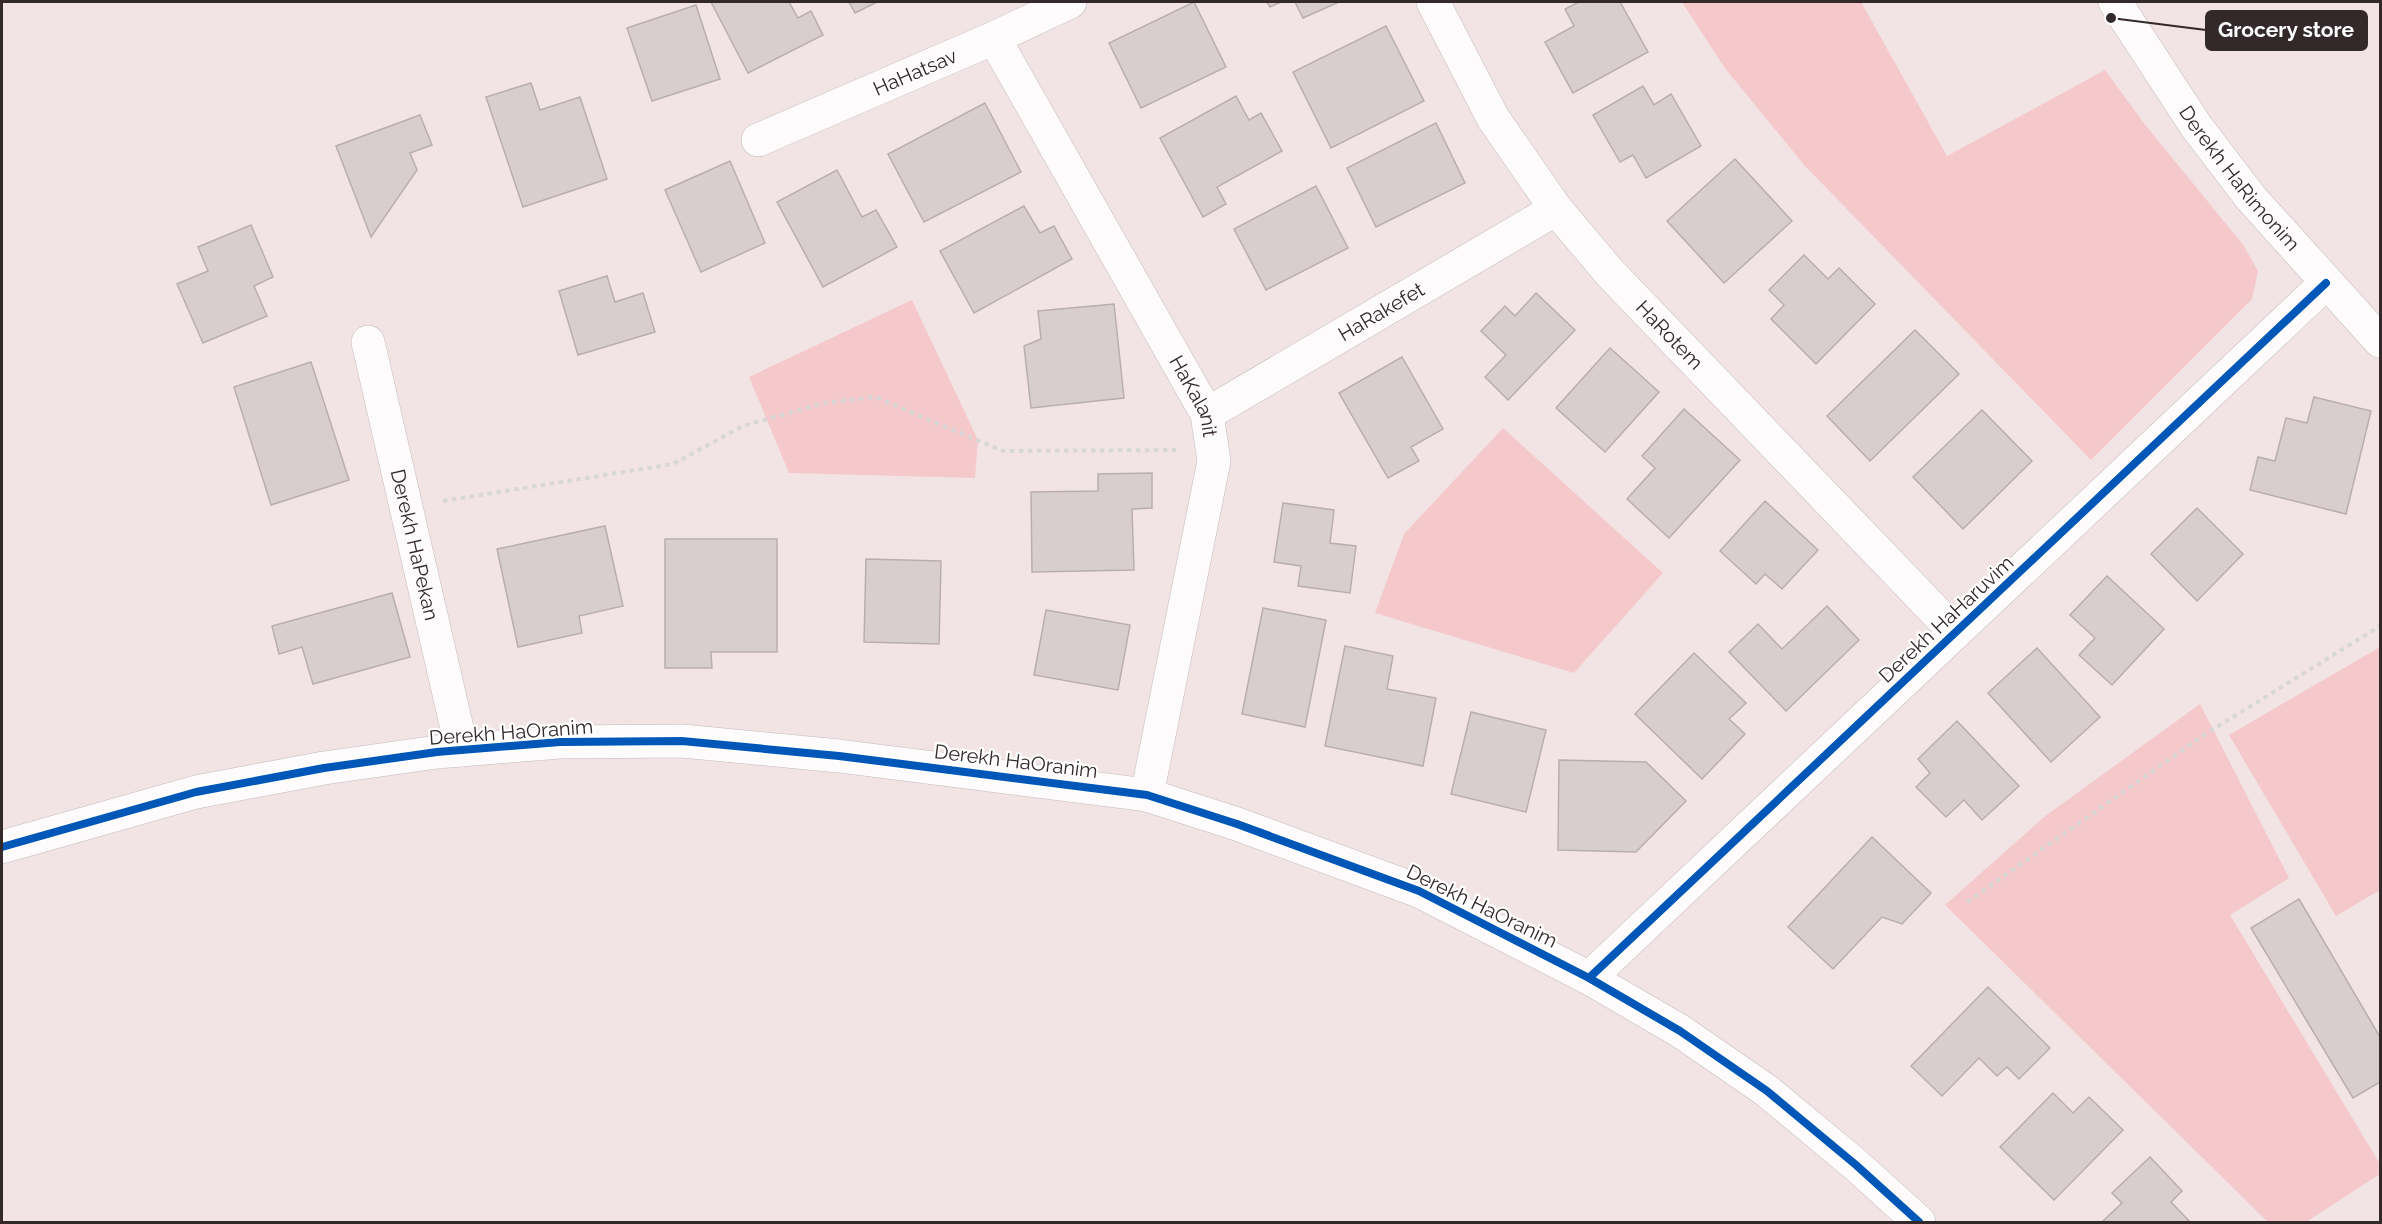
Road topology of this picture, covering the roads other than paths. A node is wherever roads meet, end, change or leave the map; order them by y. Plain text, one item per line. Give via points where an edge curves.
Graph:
1 (1070, 2) edge
2 (1433, 2) edge
3 (2115, 2) edge
4 (994, 38) junction
5 (759, 140) dead end
6 (1556, 209) junction
7 (2326, 283) junction
8 (2380, 341) edge
9 (368, 342) dead end
10 (1207, 414) junction
11 (1955, 632) junction
12 (462, 750) junction
13 (1147, 795) junction
14 (2, 847) edge
15 (1588, 978) junction
16 (1919, 1222) edge

1 - 4 street, HaHatsav
2 - 6 street, HaRotem via 1493,117
3 - 7 street, Derekh HaRimonim via 2196,126 2251,198
4 - 5 street, HaHatsav
4 - 10 street, HaKalanit
6 - 10 street, HaRakefet
6 - 11 street, HaRotem via 1611,274
7 - 8 street, Derekh HaRimonim
7 - 11 street, Derekh HaHaruvim
9 - 12 street, Derekh HaPekan
10 - 13 street, HaKalanit via 1214,461
11 - 15 street, Derekh HaHaruvim
12 - 13 street, Derekh HaOranim via 560,742 682,741 885,761
12 - 14 street, Derekh HaOranim via 324,768 196,792
13 - 15 street, Derekh HaOranim via 1419,891
15 - 16 street, Derekh HaOranim via 1680,1031 1767,1091

